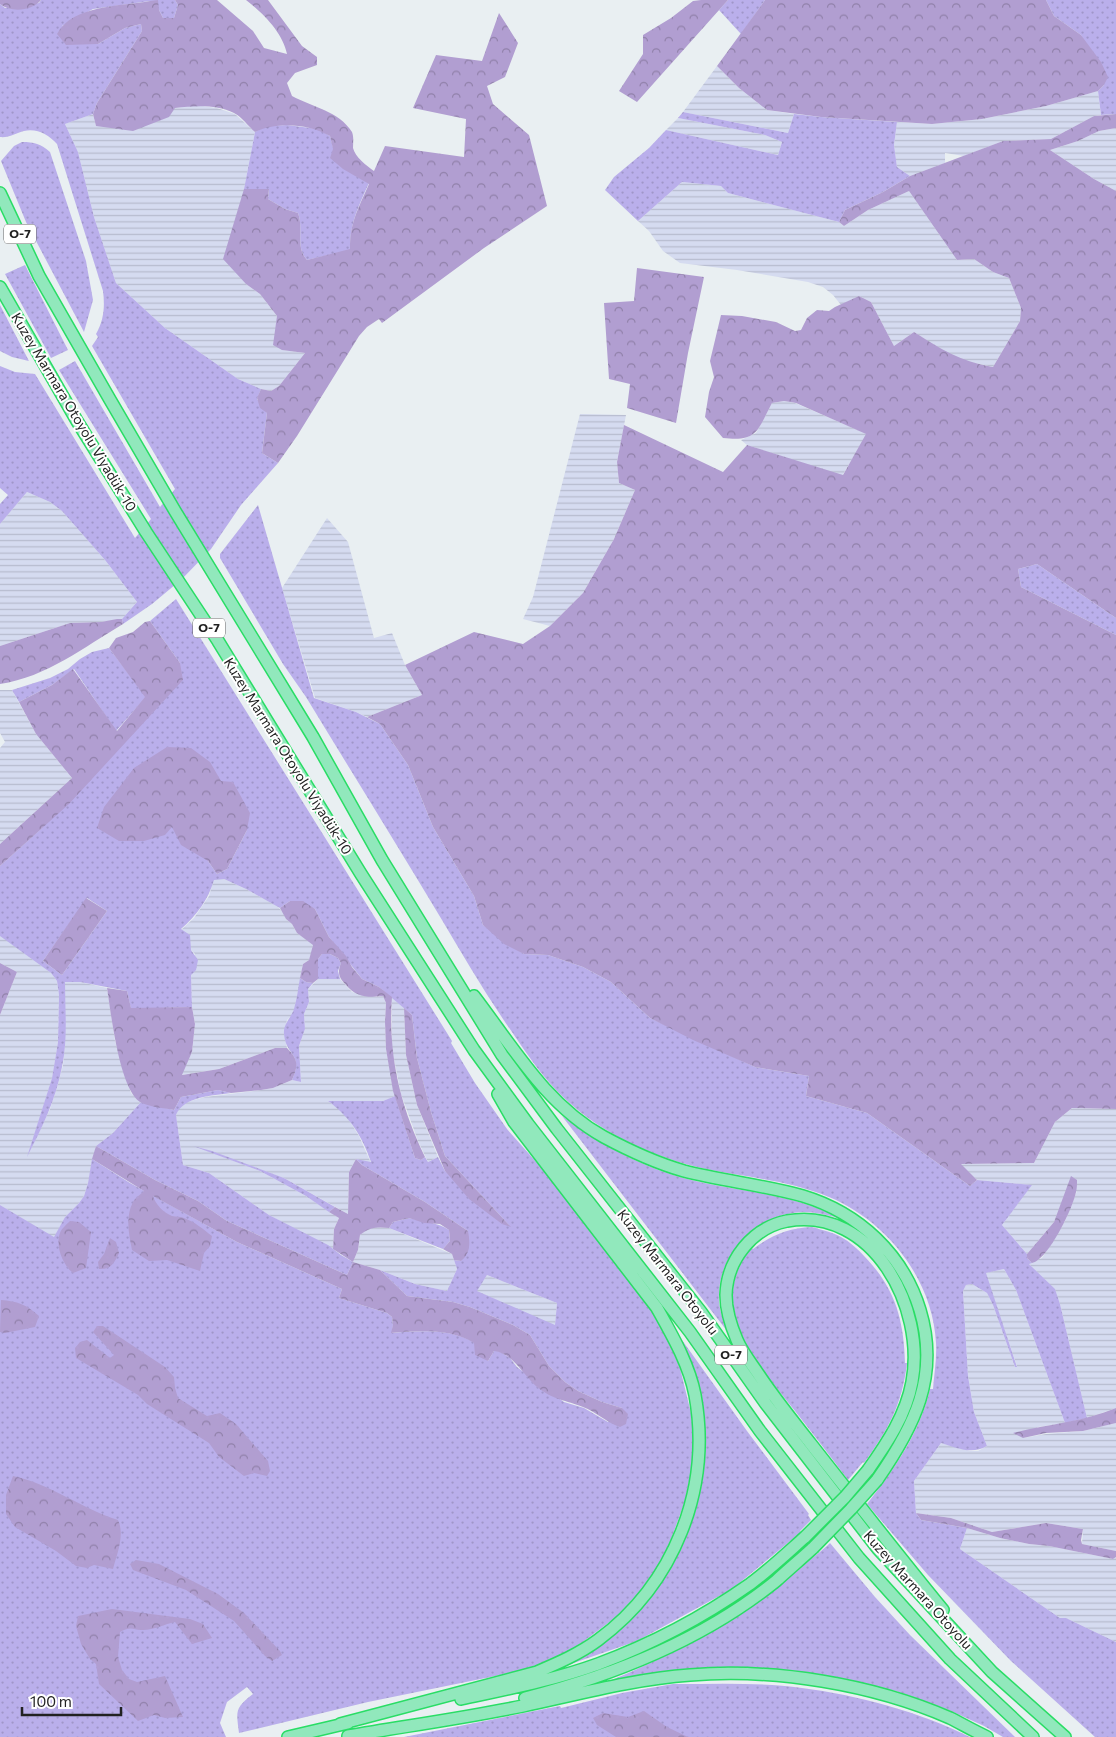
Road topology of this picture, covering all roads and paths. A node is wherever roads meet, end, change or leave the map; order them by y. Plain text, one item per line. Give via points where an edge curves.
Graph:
1 (0, 193) edge
2 (3, 292) edge
3 (434, 944) junction
4 (414, 958) joint
5 (474, 1050) junction
6 (992, 1672) junction
7 (340, 1724) junction
8 (346, 1736) edge
9 (288, 1737) edge
10 (987, 1737) edge
11 (1033, 1737) edge
12 (1065, 1737) edge

1 - 3 highway, Kuzey Marmara Otoyolu Viyadük-10 / O-7 via 39,276 175,511 308,728 382,860
2 - 4 highway, Kuzey Marmara Otoyolu Viyadük-10 / O-7 via 77,421
3 - 6 highway, Kuzey Marmara Otoyolu / O-7 via 502,1054 701,1312 819,1475 878,1549
3 - 8 highway, bridge via 536,1079 587,1126 636,1153 668,1166 803,1196 865,1227 902,1268 917,1300 926,1336 927,1369 911,1424 876,1480 813,1548 775,1582 721,1618 665,1649 584,1682 513,1701
4 - 5 highway, Kuzey Marmara Otoyolu / O-7
5 - 7 highway via 514,1122 657,1308 675,1341 695,1394 700,1430 694,1494 683,1530 663,1571 622,1620 597,1641 568,1659 537,1672
5 - 11 highway, Kuzey Marmara Otoyolu / O-7 via 859,1558 950,1658
6 - 7 highway, bridge via 776,1400 736,1339 726,1297 732,1268 746,1244 758,1234 783,1222 801,1219 835,1224 863,1241 894,1278 914,1335 912,1381 898,1423 868,1470 845,1497 805,1537 751,1583 654,1641 625,1654 541,1681
6 - 12 highway, Kuzey Marmara Otoyolu / O-7
7 - 9 highway
8 - 10 highway via 522,1706 629,1683 723,1674 778,1676 855,1688 949,1718

